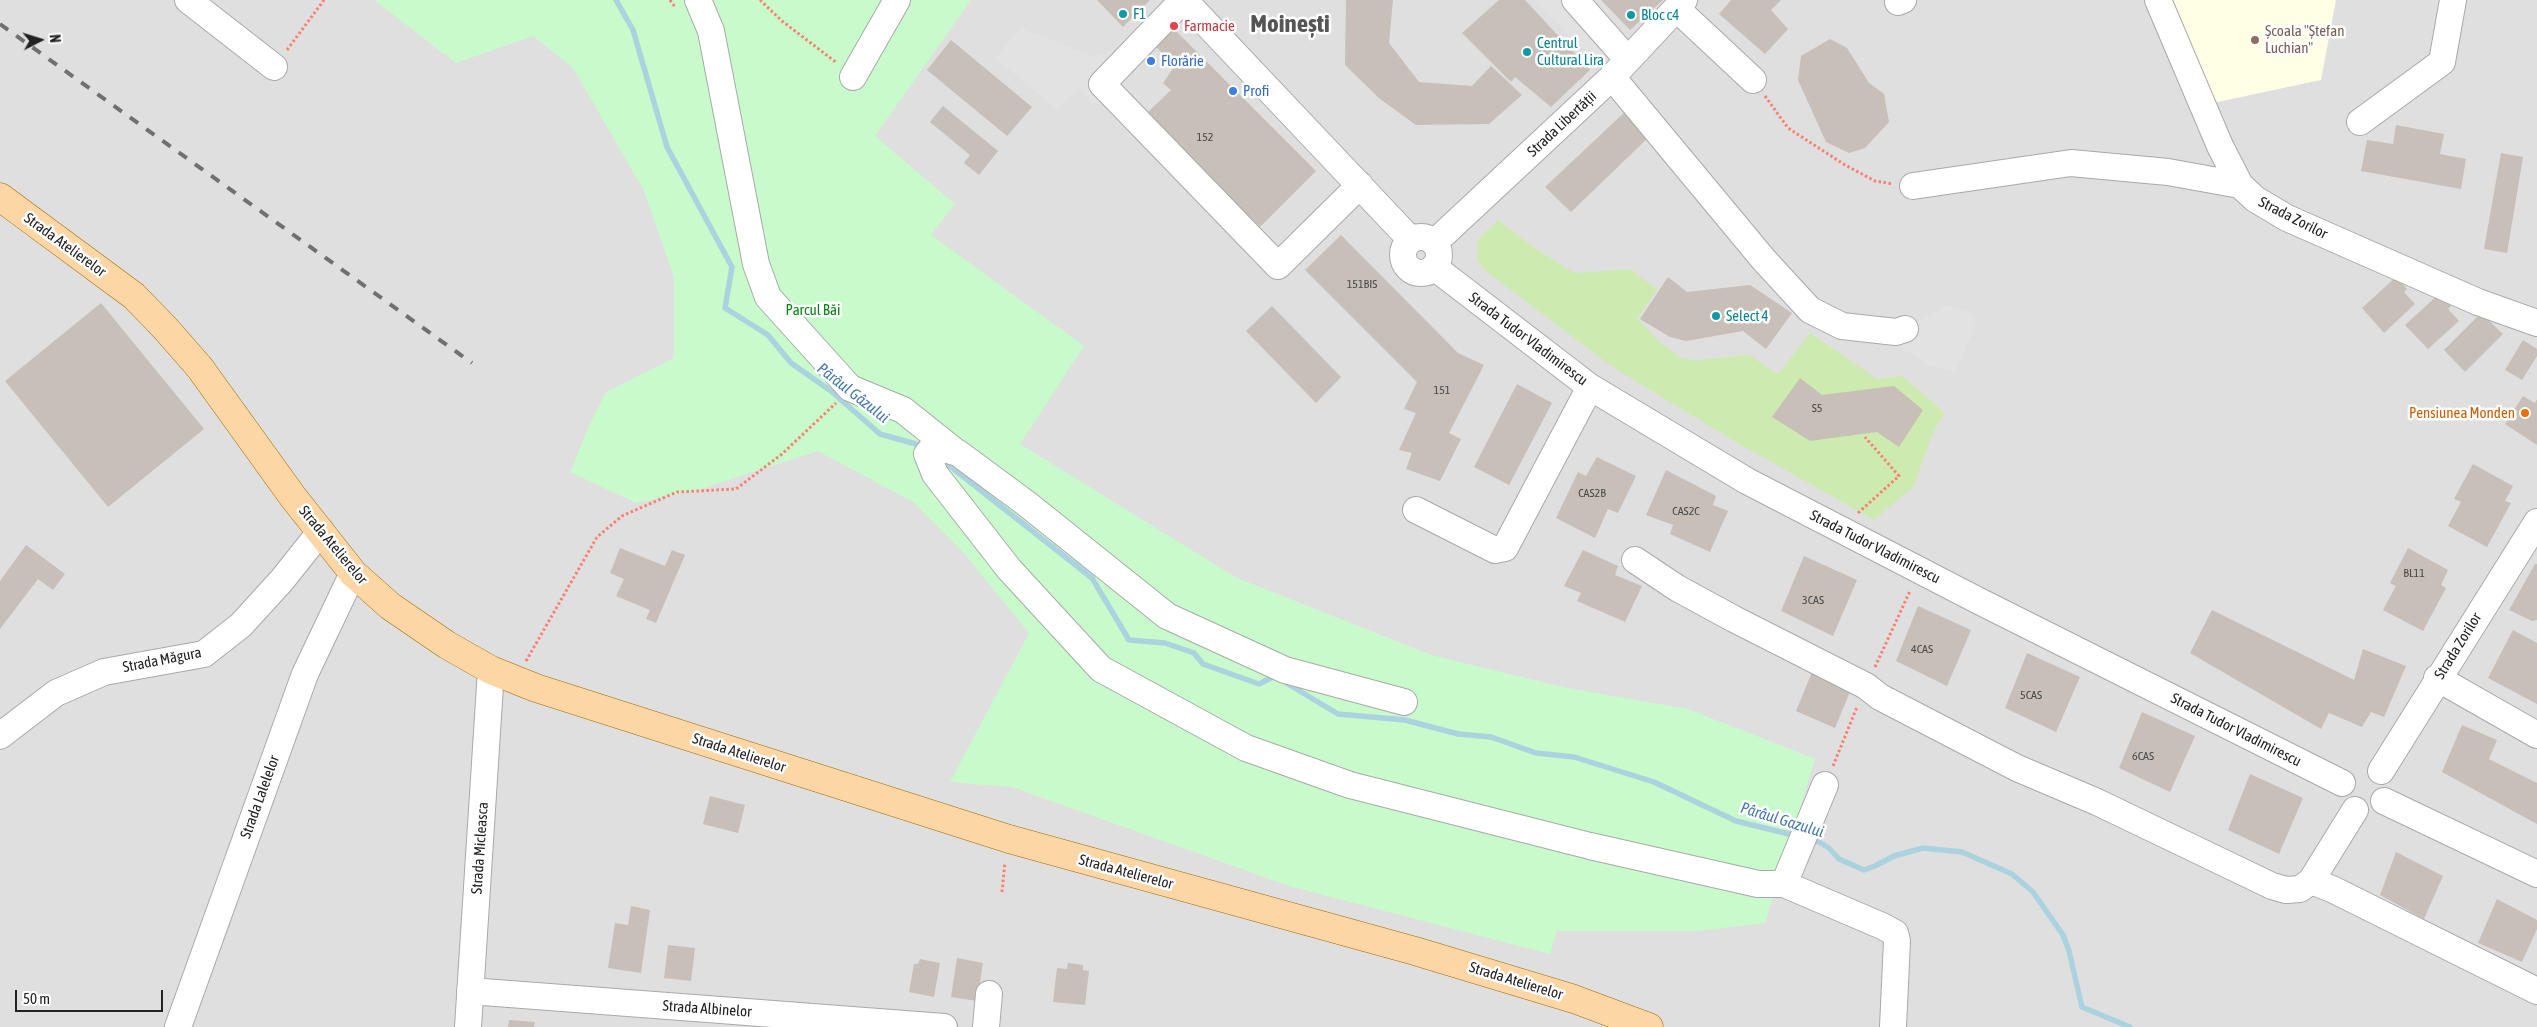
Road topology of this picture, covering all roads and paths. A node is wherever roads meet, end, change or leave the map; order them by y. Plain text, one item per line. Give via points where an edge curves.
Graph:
1 (188, 0) edge
2 (324, 0) edge
3 (698, 0) edge
4 (760, 0) edge
5 (897, 0) edge
6 (1183, 0) edge
7 (1575, 0) edge
8 (2158, 0) edge
9 (2453, 0) edge
10 (1680, 5) edge
11 (274, 67) joint
12 (1620, 69) junction
13 (853, 77) joint
14 (1753, 80) joint
15 (2360, 122) dead end
16 (1360, 185) junction
17 (2240, 185) junction
18 (1913, 186) joint
19 (0, 197) edge
20 (1426, 250) junction
21 (2537, 322) edge
22 (1905, 329) dead end
23 (1590, 387) junction
24 (834, 405) dead end
25 (1865, 437) dead end
26 (958, 453) junction
27 (1416, 510) dead end
28 (2537, 522) edge
29 (1840, 529) junction
30 (321, 532) junction
31 (1635, 560) dead end
32 (1920, 570) junction
33 (353, 573) junction
34 (503, 675) junction
35 (2437, 678) junction
36 (1866, 686) junction
37 (1404, 702) dead end
38 (2537, 735) edge
39 (0, 736) edge
40 (2381, 771) junction
41 (2342, 782) junction
42 (1825, 785) joint
43 (2384, 801) junction
44 (2354, 810) junction
45 (1008, 840) junction
46 (2537, 874) edge
47 (2311, 881) junction
48 (1784, 884) junction
49 (1002, 892) dead end
50 (470, 991) junction
51 (2537, 991) edge
52 (989, 994) dead end
53 (178, 1027) edge
54 (468, 1027) edge
55 (944, 1027) edge
56 (986, 1027) edge
57 (1649, 1027) edge
58 (1893, 1027) edge

1 - 11 street
2 - 11 path
3 - 26 street via 711,31 756,264 768,297 850,388 903,410
4 - 13 path
5 - 13 street
6 - 16 street, Strada Tudor Vladimirescu
6 - 16 street via 1102,84 1278,266
7 - 12 street
8 - 17 street, Strada Zorilor
9 - 15 street via 2442,62
10 - 12 street, Strada Libertății
10 - 14 street
12 - 20 street, Strada Libertății
12 - 22 street via 1764,260 1810,310 1842,326 1896,332
14 - 18 path via 1788,128 1875,181
16 - 20 street, Strada Tudor Vladimirescu
17 - 18 street via 2168,172 2072,163
17 - 21 street, Strada Zorilor via 2254,199 2287,218 2478,302
19 - 30 main road, Strada Atelierelor via 134,296 166,329 200,368
20 - 23 street, Strada Tudor Vladimirescu
23 - 27 street via 1505,548 1495,550
23 - 29 street, Strada Tudor Vladimirescu via 1747,481
24 - 34 path via 782,454 736,489 677,492 622,516 597,537
25 - 29 path via 1899,476
26 - 37 street via 1167,616 1285,670
26 - 48 street via 940,448 929,451 935,474 1009,569 1101,669 1246,748 1350,785 1590,846 1758,884
28 - 35 street, Strada Zorilor
29 - 32 street, Strada Tudor Vladimirescu
30 - 33 main road, Strada Atelierelor
30 - 39 street, Strada Măgura via 241,625 204,654 104,672 56,693
31 - 36 street via 1676,588
32 - 36 path
32 - 41 street, Strada Tudor Vladimirescu
33 - 34 main road, Strada Atelierelor via 405,616 447,645
33 - 53 street, Strada Lalelelor via 305,674
34 - 45 main road, Strada Atelierelor
34 - 50 street, Strada Micleasca
35 - 38 street
35 - 40 street, Strada Zorilor
36 - 42 path
36 - 47 street via 1880,697 2017,768 2097,802 2272,886 2300,889
40 - 41 street via 2366,765 2358,766 2345,775
40 - 43 street via 2388,786
41 - 44 street via 2344,799
42 - 48 street
43 - 44 street via 2371,811
43 - 46 street
44 - 47 street
45 - 49 path
45 - 57 main road, Strada Atelierelor via 1415,950 1574,999
47 - 51 street
48 - 58 street via 1895,933
50 - 54 street, Strada Micleasca
50 - 55 street, Strada Albinelor
52 - 56 street

